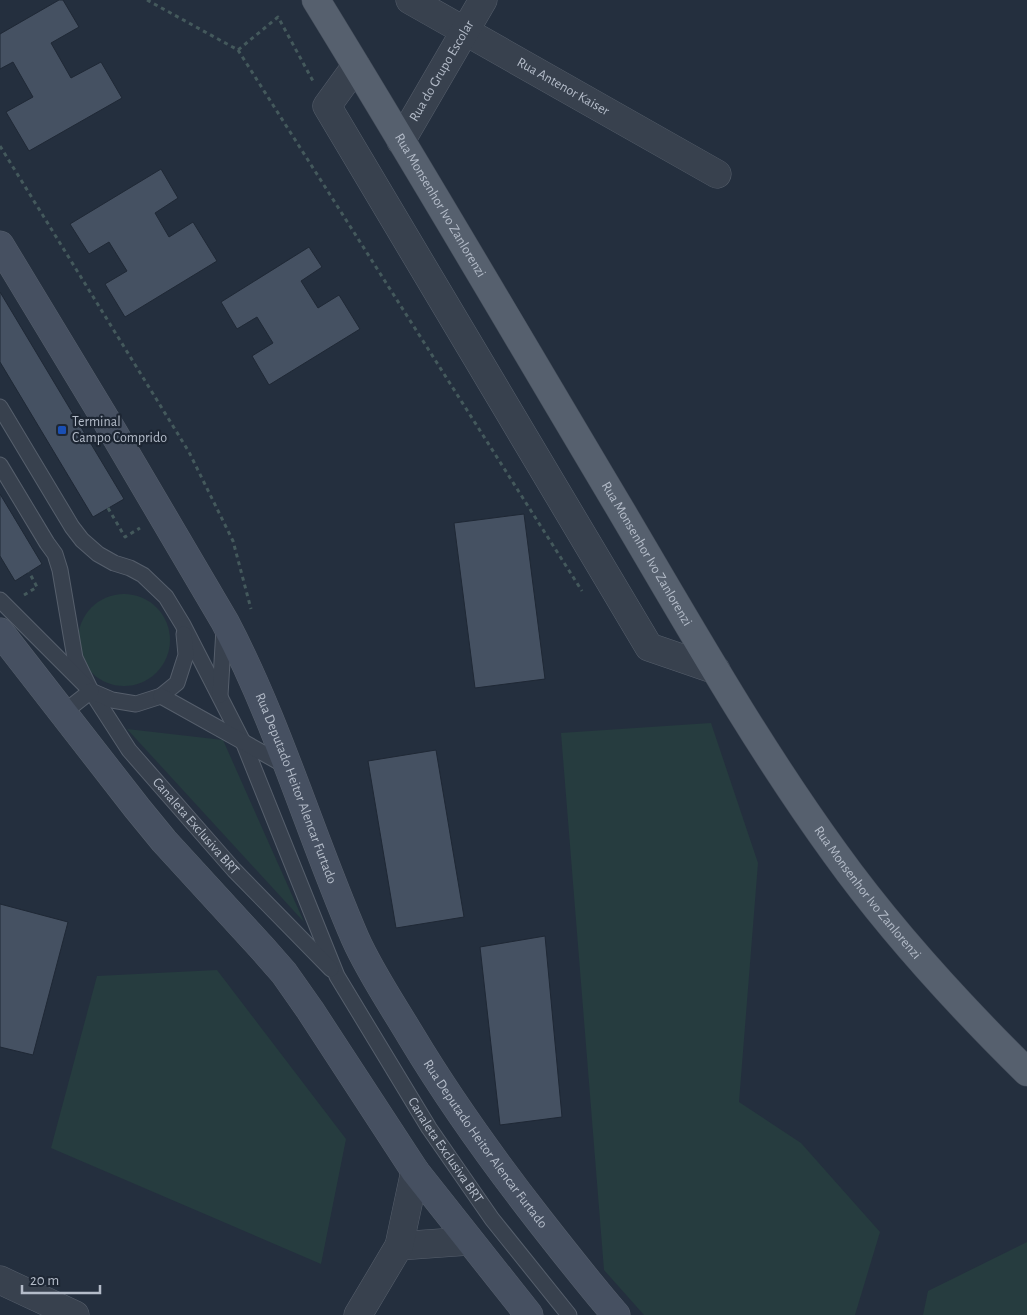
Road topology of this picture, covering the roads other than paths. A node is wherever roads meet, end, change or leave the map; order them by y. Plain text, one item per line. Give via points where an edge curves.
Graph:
1 (316, 0) edge
2 (410, 0) edge
3 (483, 0) edge
4 (465, 31) junction
5 (356, 66) junction
6 (401, 141) junction
7 (717, 174) dead end
8 (0, 245) edge
9 (0, 407) edge
10 (0, 464) edge
11 (0, 600) edge
12 (225, 622) junction
13 (183, 625) junction
14 (0, 632) edge
15 (716, 670) junction
16 (92, 691) junction
17 (160, 696) junction
18 (220, 697) junction
19 (63, 713) junction
20 (244, 744) junction
21 (289, 768) junction
22 (338, 976) junction
23 (1027, 1072) edge
24 (414, 1171) junction
25 (470, 1241) junction
26 (399, 1246) junction
27 (0, 1280) edge
28 (75, 1315) edge
29 (358, 1315) edge
30 (529, 1315) edge
31 (569, 1315) edge
32 (616, 1315) edge

1 - 5 main road, Rua Monsenhor Ivo Zanlorenzi
2 - 4 street, Rua Antenor Kaiser
3 - 4 street, Rua do Grupo Escolar
4 - 6 street, Rua do Grupo Escolar
4 - 7 street, Rua Antenor Kaiser
5 - 6 main road, Rua Monsenhor Ivo Zanlorenzi
5 - 15 street via 327,106 649,647
6 - 15 main road, Rua Monsenhor Ivo Zanlorenzi
8 - 12 street, Rua Deputado Heitor Alencar Furtado
9 - 13 lane via 82,540 114,563 143,575 166,597
10 - 16 lane via 55,554 75,658
11 - 16 lane
12 - 18 lane
12 - 21 street, Rua Deputado Heitor Alencar Furtado
13 - 17 lane via 186,655 177,683
13 - 18 lane, Canaleta Exclusiva BRT
14 - 19 street
15 - 23 main road, Rua Monsenhor Ivo Zanlorenzi via 794,793 872,902 960,1003
16 - 17 lane via 112,700 136,704
16 - 19 lane
16 - 22 lane, Canaleta Exclusiva BRT via 129,750 234,870
17 - 20 lane
18 - 20 lane, Canaleta Exclusiva BRT
19 - 24 street via 164,841 284,973
20 - 21 lane
20 - 22 lane, Canaleta Exclusiva BRT
21 - 32 street, Rua Deputado Heitor Alencar Furtado via 356,940 376,978 500,1170
22 - 31 lane, Canaleta Exclusiva BRT via 429,1128 492,1219
24 - 25 street
24 - 26 street
25 - 26 street
25 - 30 street
26 - 29 street
27 - 28 street

